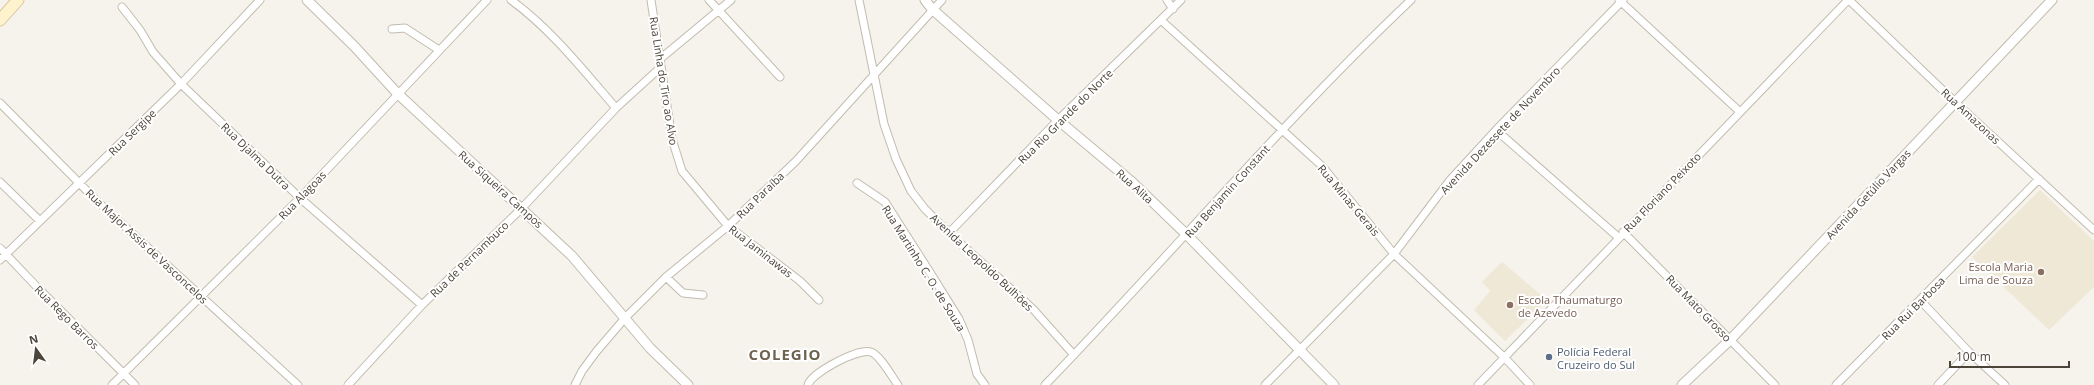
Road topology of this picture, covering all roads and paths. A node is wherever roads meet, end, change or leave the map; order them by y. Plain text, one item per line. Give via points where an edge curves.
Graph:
1 (18, 0) edge
2 (260, 0) edge
3 (306, 0) edge
4 (487, 0) edge
5 (511, 0) edge
6 (651, 0) edge
7 (708, 0) edge
8 (731, 0) edge
9 (859, 0) edge
10 (925, 0) edge
11 (942, 0) edge
12 (1167, 0) edge
13 (1181, 0) edge
14 (1411, 0) edge
15 (1848, 0) edge
16 (2052, 0) edge
17 (1621, 1) edge
18 (122, 6) dead end
19 (932, 9) junction
20 (1173, 9) junction
21 (718, 12) junction
22 (0, 19) edge
23 (1162, 21) junction
24 (392, 29) dead end
25 (439, 50) junction
26 (661, 63) junction
27 (874, 74) junction
28 (780, 77) dead end
29 (181, 84) junction
30 (397, 94) junction
31 (1955, 102) junction
32 (0, 103) edge
33 (616, 108) junction
34 (1739, 111) junction
35 (1058, 120) junction
36 (1496, 130) junction
37 (1282, 131) junction
38 (678, 162) joint
39 (2039, 179) junction
40 (0, 182) edge
41 (80, 183) junction
42 (857, 183) dead end
43 (300, 198) junction
44 (521, 209) junction
45 (40, 222) junction
46 (728, 226) junction
47 (2094, 230) edge
48 (949, 233) junction
49 (1187, 234) junction
50 (1621, 235) junction
51 (0, 248) edge
52 (6, 254) junction
53 (1394, 254) junction
54 (0, 260) edge
55 (666, 277) junction
56 (703, 295) dead end
57 (201, 298) junction
58 (819, 300) dead end
59 (1920, 300) junction
60 (422, 305) junction
61 (625, 318) junction
62 (1730, 340) junction
63 (1299, 350) junction
64 (1969, 352) junction
65 (1074, 355) junction
66 (1505, 358) junction
67 (124, 373) junction
68 (112, 385) edge
69 (135, 385) edge
70 (298, 385) edge
71 (348, 385) edge
72 (575, 385) edge
73 (688, 385) edge
74 (808, 385) edge
75 (898, 385) edge
76 (985, 385) edge
77 (1046, 385) edge
78 (1265, 385) edge
79 (1334, 385) edge
80 (1478, 385) edge
81 (1530, 385) edge
82 (1682, 385) edge
83 (1775, 385) edge
84 (1836, 385) edge
85 (1938, 385) edge
86 (2005, 385) edge

1 - 22 main road
2 - 29 street, Rua Sergipe
3 - 30 street, Rua Siqueira Campos via 354,46
4 - 25 street, Rua Alagoas
5 - 33 street via 552,35
6 - 26 street, Rua Linha do Tiro ao Alvo
7 - 21 street
8 - 21 street, Rua de Pernambuco
9 - 27 street, Avenida Leopoldo Bulhões
10 - 19 street, Rua Alita
11 - 19 street, Rua Paraíba
12 - 20 street
13 - 20 street, Rua Rio Grande do Norte
14 - 37 street, Rua Benjamin Constant
15 - 31 street, Rua Amazonas
15 - 34 street, Rua Floriano Peixoto
16 - 31 street, Avenida Getúlio Vargas
17 - 34 street
17 - 36 street, Avenida Dezessete de Novembro
18 - 29 street, Rua Djalma Dutra via 153,52
19 - 27 street, Rua Paraíba
19 - 35 street, Rua Alita
20 - 23 street, Rua Rio Grande do Norte
21 - 26 street, Rua de Pernambuco
21 - 28 street
23 - 35 street, Rua Rio Grande do Norte
23 - 37 street, Rua Minas Gerais
24 - 25 street via 405,28
25 - 30 street, Rua Alagoas
26 - 33 street, Rua de Pernambuco
26 - 38 street, Rua Linha do Tiro ao Alvo
27 - 46 street, Rua Paraíba via 796,161
27 - 48 street, Avenida Leopoldo Bulhões via 884,124 899,166 911,191
29 - 41 street, Rua Sergipe
29 - 43 street, Rua Djalma Dutra
30 - 43 street, Rua Alagoas
30 - 44 street, Rua Siqueira Campos
31 - 39 street, Rua Amazonas
31 - 62 street, Avenida Getúlio Vargas
32 - 41 street, Rua Major Assis de Vasconcelos
33 - 44 street, Rua de Pernambuco
34 - 50 street, Rua Floriano Peixoto
35 - 48 street, Rua Rio Grande do Norte
35 - 49 street, Rua Alita via 1132,182
36 - 50 street, Rua Mato Grosso
36 - 53 street, Avenida Dezessete de Novembro via 1450,180
37 - 49 street, Rua Benjamin Constant
37 - 53 street, Rua Minas Gerais via 1322,166
38 - 46 street, Rua Jaminawas via 689,181
39 - 47 street, Rua Amazonas
39 - 59 street, Rua Rui Barbosa
40 - 45 street
41 - 45 street, Rua Sergipe
41 - 57 street, Rua Major Assis de Vasconcelos
42 - 76 street, Rua Martinho C. O. de Souza via 885,202 931,274 958,319 968,340 977,374
43 - 57 street, Rua Alagoas
43 - 60 street, Rua Djalma Dutra
44 - 60 street, Rua de Pernambuco
44 - 61 street, Rua Siqueira Campos via 572,256
45 - 52 street, Rua Sergipe
46 - 55 street, Rua Paraíba
46 - 58 street, Rua Jaminawas via 800,281
48 - 65 street, Avenida Leopoldo Bulhões via 1033,309
49 - 63 street, Rua Alita
49 - 65 street, Rua Benjamin Constant
50 - 62 street, Rua Mato Grosso
50 - 66 street, Rua Floriano Peixoto
51 - 52 street, Rua Rego Barros
52 - 54 street, Rua Sergipe
52 - 67 street, Rua Rego Barros
53 - 63 street, Avenida Dezessete de Novembro
53 - 66 street, Rua Minas Gerais
55 - 56 street via 683,293
55 - 61 street, Rua Paraíba
57 - 67 street, Rua Alagoas
57 - 70 street, Rua Major Assis de Vasconcelos
59 - 64 street
59 - 84 street, Rua Rui Barbosa
60 - 71 street, Rua de Pernambuco
61 - 72 street, Rua Paraíba via 596,352
61 - 73 street, Rua Siqueira Campos via 650,348
62 - 82 street, Avenida Getúlio Vargas
62 - 83 street, Rua Mato Grosso
63 - 78 street, Avenida Dezessete de Novembro
63 - 79 street, Rua Alita
64 - 85 street
64 - 86 street
65 - 77 street, Rua Benjamin Constant
66 - 80 street, Rua Floriano Peixoto
66 - 81 street, Rua Minas Gerais
67 - 68 street, Rua Alagoas
67 - 69 street, Rua Rego Barros
74 - 75 street via 813,378 844,358 866,351 877,356

